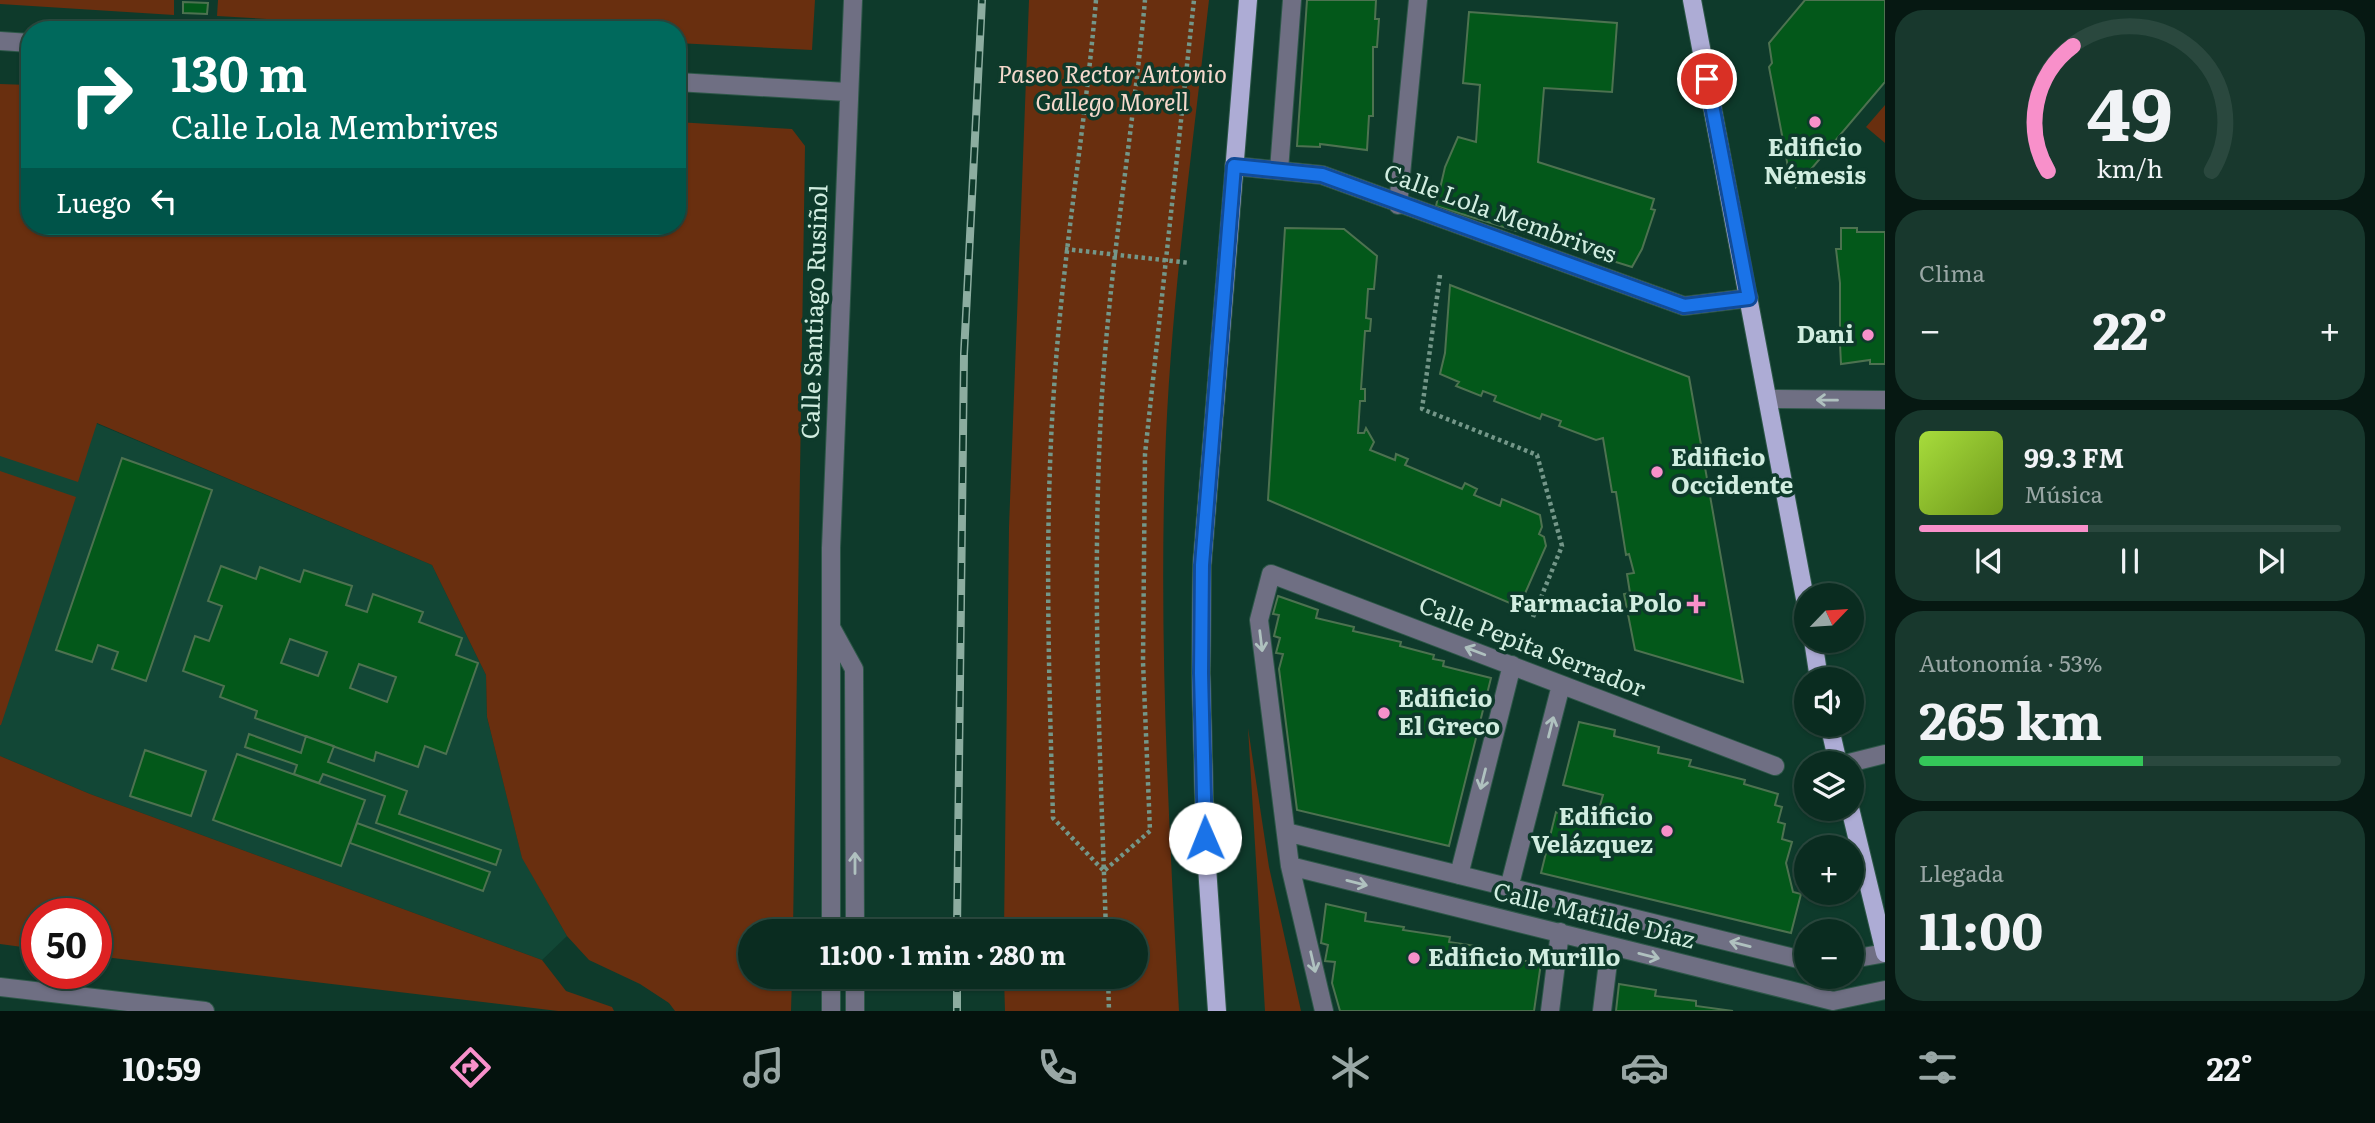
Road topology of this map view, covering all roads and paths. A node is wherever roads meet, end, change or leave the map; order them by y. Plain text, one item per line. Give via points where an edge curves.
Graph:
1 (853, 0) edge
2 (1096, 0) edge
3 (1145, 0) edge
4 (1194, 0) edge
5 (1248, 0) edge
6 (1292, 0) edge
7 (1418, 0) edge
8 (1692, 0) edge
9 (0, 41) edge
10 (21, 42) edge
11 (686, 83) edge
12 (847, 92) junction
13 (1234, 166) junction
14 (1279, 170) junction
15 (1398, 205) junction
16 (1065, 249) junction
17 (1114, 255) junction
18 (1163, 260) junction
19 (1190, 263) dead end
20 (1440, 275) dead end
21 (1749, 298) junction
22 (1769, 399) junction
23 (1885, 400) edge
24 (1802, 583) edge
25 (1533, 617) dead end
26 (831, 626) junction
27 (1512, 665) junction
28 (1561, 685) junction
29 (1885, 754) edge
30 (1864, 759) edge
31 (1775, 766) dead end
32 (1853, 821) edge
33 (1286, 832) junction
34 (1290, 866) junction
35 (1104, 870) junction
36 (1459, 875) junction
37 (1509, 888) junction
38 (831, 919) edge
39 (855, 919) edge
40 (1106, 919) edge
41 (1560, 932) junction
42 (1610, 946) junction
43 (1885, 953) edge
44 (1864, 957) edge
45 (1794, 958) edge
46 (0, 986) edge
47 (831, 989) edge
48 (855, 989) edge
49 (1108, 989) edge
50 (1885, 989) edge
51 (205, 1011) edge
52 (831, 1011) edge
53 (855, 1011) edge
54 (1109, 1011) edge
55 (1217, 1011) edge
56 (1324, 1011) edge
57 (1550, 1011) edge
58 (1602, 1011) edge

1 - 12 street, Calle Santiago Rusiñol
2 - 16 path
3 - 17 path
4 - 18 path
5 - 13 main road
6 - 14 street
7 - 15 street
8 - 21 main road
9 - 10 street
11 - 12 street
12 - 26 street, Calle Santiago Rusiñol
13 - 14 street, Calle Lola Membrives
13 - 55 main road via 1202,565 1205,838
14 - 15 street, Calle Lola Membrives via 1322,175
15 - 21 street, Calle Lola Membrives via 1684,306
16 - 17 path
16 - 35 path via 1046,576 1053,818
17 - 18 path
17 - 35 path via 1102,396 1097,577
18 - 19 path
18 - 35 path via 1145,454 1143,662 1150,831
20 - 25 path via 1422,409 1537,455 1562,546
21 - 22 main road
23 -> 22 street
22 - 24 main road
26 - 38 street, Calle Santiago Rusiñol
39 -> 26 street, Calle Santiago Rusiñol via 854,669
27 - 28 street, Calle Pepita Serrador
27 -> 33 street, Calle Pepita Serrador via 1271,574 1259,620
27 -> 36 street
28 - 31 street, Calle Pepita Serrador
37 -> 28 street, Calle Matilde Díaz
29 - 30 street
32 - 43 main road
33 - 34 street
33 - 36 street, Calle Matilde Díaz
34 -> 41 street, Calle Matilde Díaz
34 -> 56 street
35 - 40 path
36 - 37 street, Calle Matilde Díaz
45 -> 37 street, Calle Matilde Díaz
41 - 42 street, Calle Matilde Díaz
41 - 57 street
42 -> 50 street, Calle Matilde Díaz via 1833,1001
42 - 58 street
43 - 44 street
46 - 51 street
47 - 52 street
48 - 53 street
49 - 54 path

